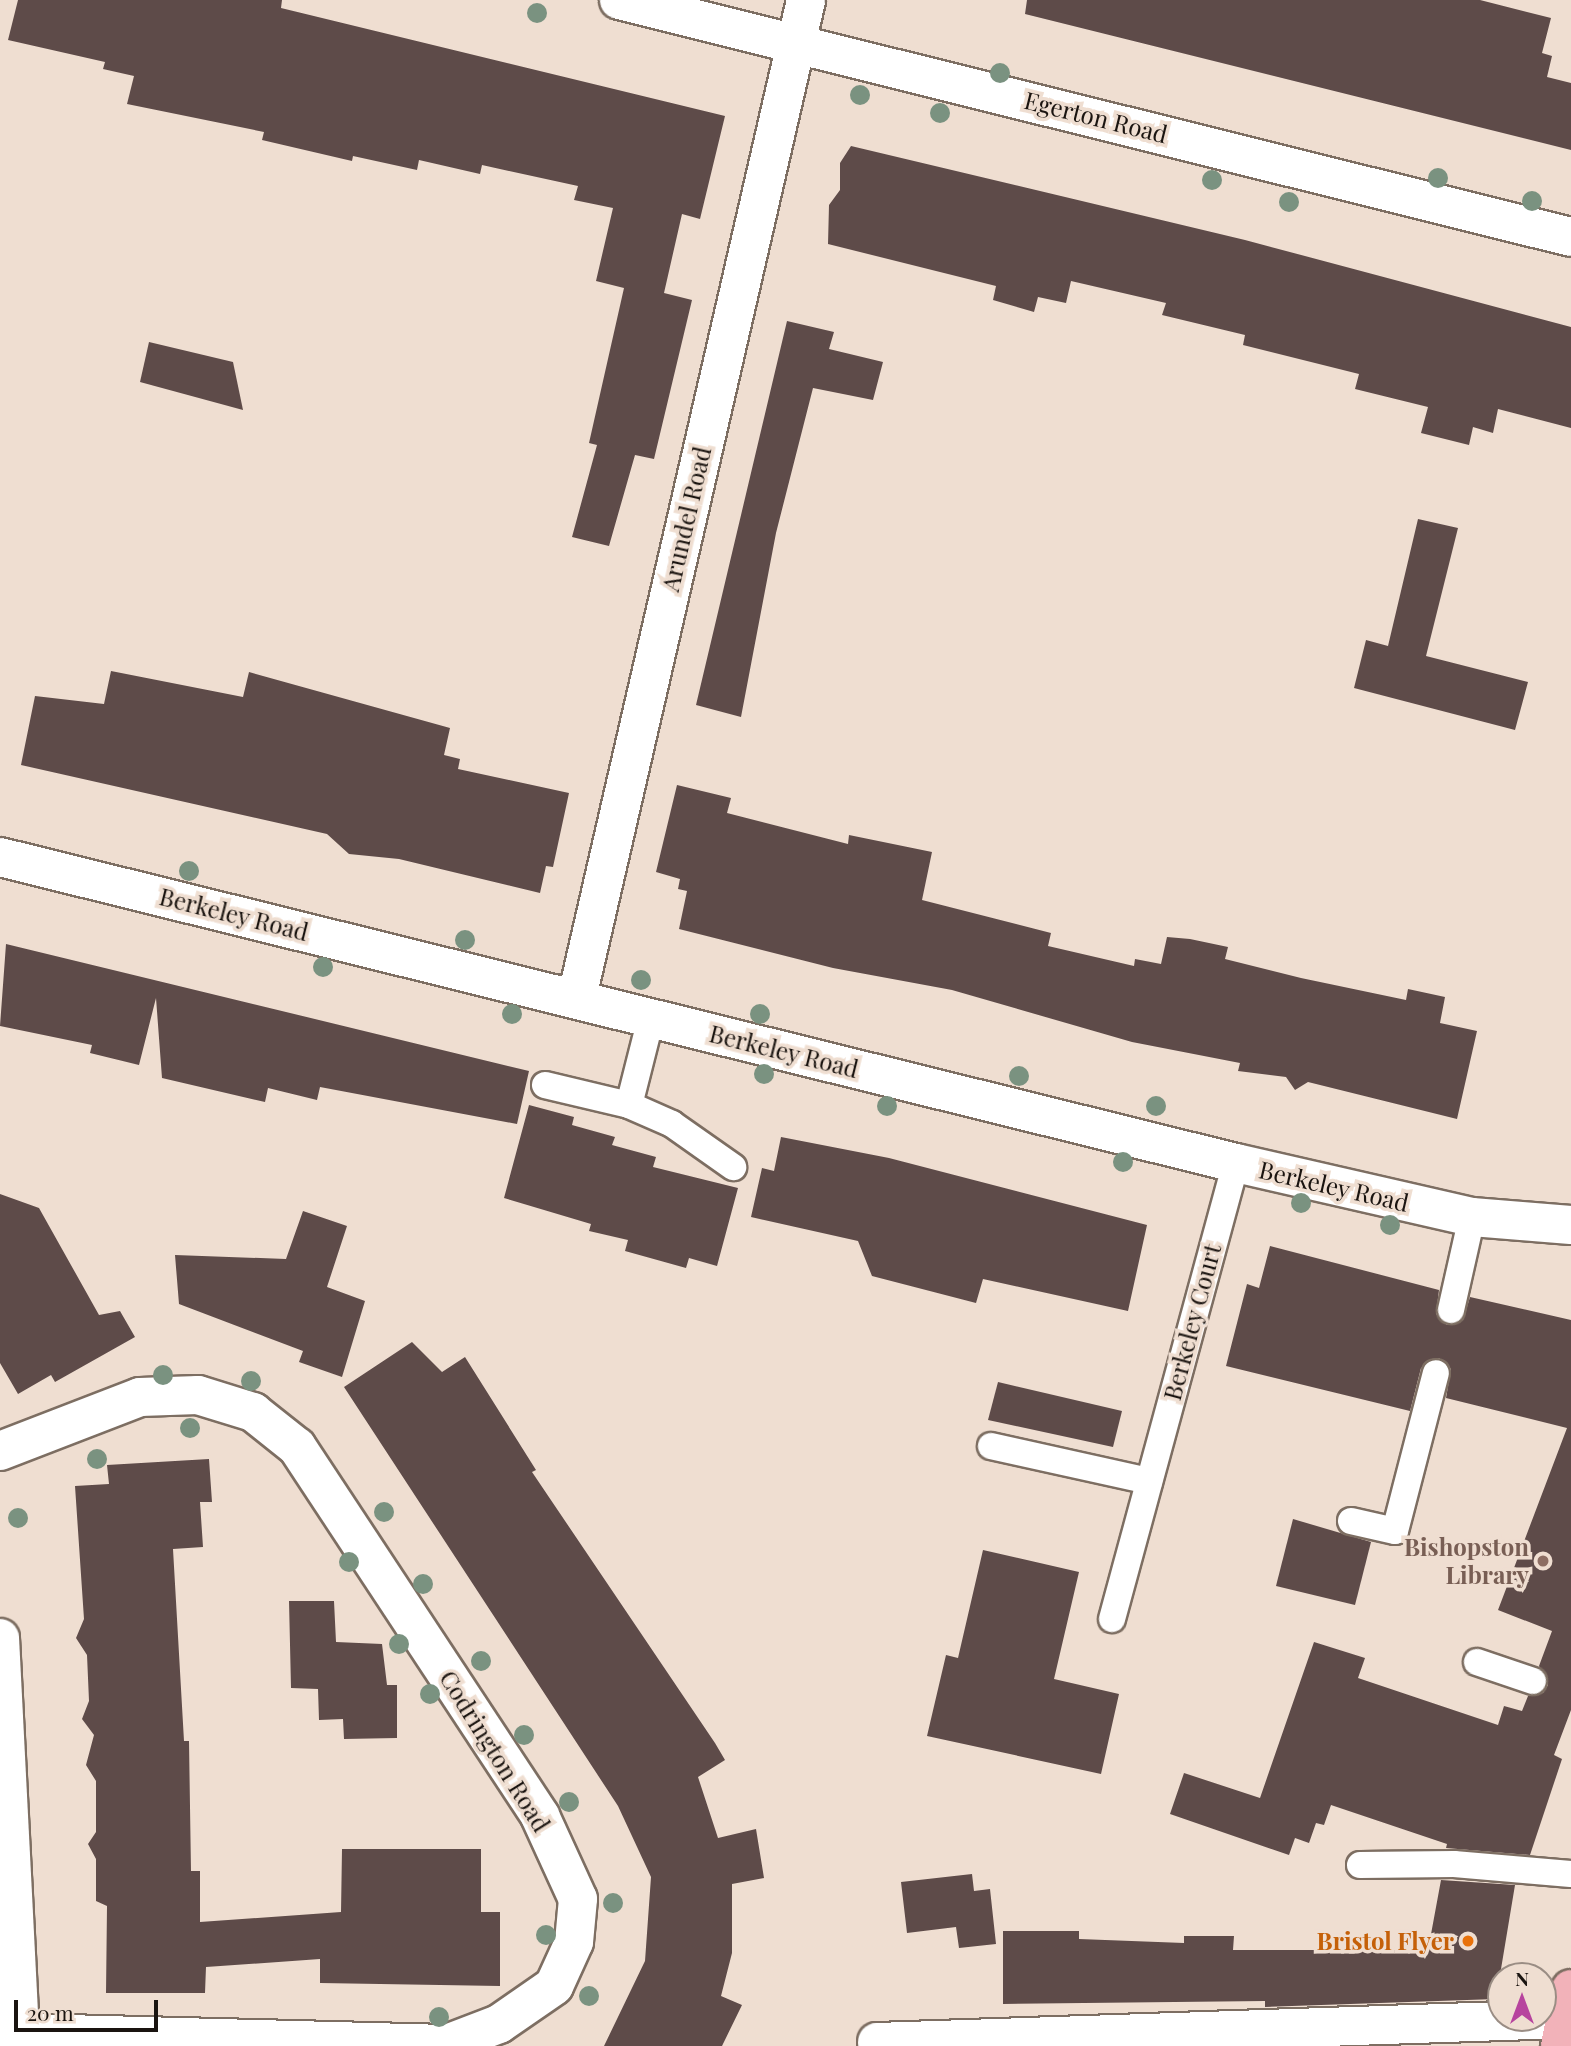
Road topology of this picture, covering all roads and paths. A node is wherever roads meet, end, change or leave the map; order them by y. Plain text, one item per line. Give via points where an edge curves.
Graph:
1 (619, 0) edge
2 (806, 0) edge
3 (796, 41) junction
4 (1571, 237) edge
5 (0, 857) edge
6 (577, 997) junction
7 (651, 1018) junction
8 (545, 1086) dead end
9 (629, 1105) junction
10 (1236, 1163) junction
11 (733, 1167) dead end
12 (1472, 1217) junction
13 (1571, 1225) edge
14 (1451, 1310) dead end
15 (1436, 1373) dead end
16 (990, 1446) dead end
17 (0, 1451) edge
18 (1149, 1481) junction
19 (1351, 1521) dead end
20 (1112, 1619) dead end
21 (0, 1638) edge
22 (1476, 1661) dead end
23 (1533, 1681) dead end
24 (1360, 1865) dead end
25 (1571, 1874) edge
26 (1565, 2018) edge
27 (14, 2036) edge
28 (877, 2042) dead end

1 - 3 street, Egerton Road
2 - 3 street, Arundel Road
3 - 4 street, Egerton Road
3 - 6 street, Arundel Road
5 - 6 street, Berkeley Road
6 - 7 street, Berkeley Road
7 - 9 lane
7 - 10 street, Berkeley Road
8 - 9 lane
9 - 11 lane via 671,1124
10 - 12 street, Berkeley Road
10 - 18 lane, Berkeley Court
12 - 13 street, Berkeley Road
12 - 14 lane
15 - 19 lane via 1395,1531
16 - 18 lane
17 - 27 street, Codrington Road via 140,1396 198,1395 253,1412 297,1447 540,1816 578,1899 574,1942 554,1986 499,2024 447,2044
18 - 20 lane, Berkeley Court
21 - 27 street
22 - 23 lane
24 - 25 lane via 1454,1864
26 - 28 street

